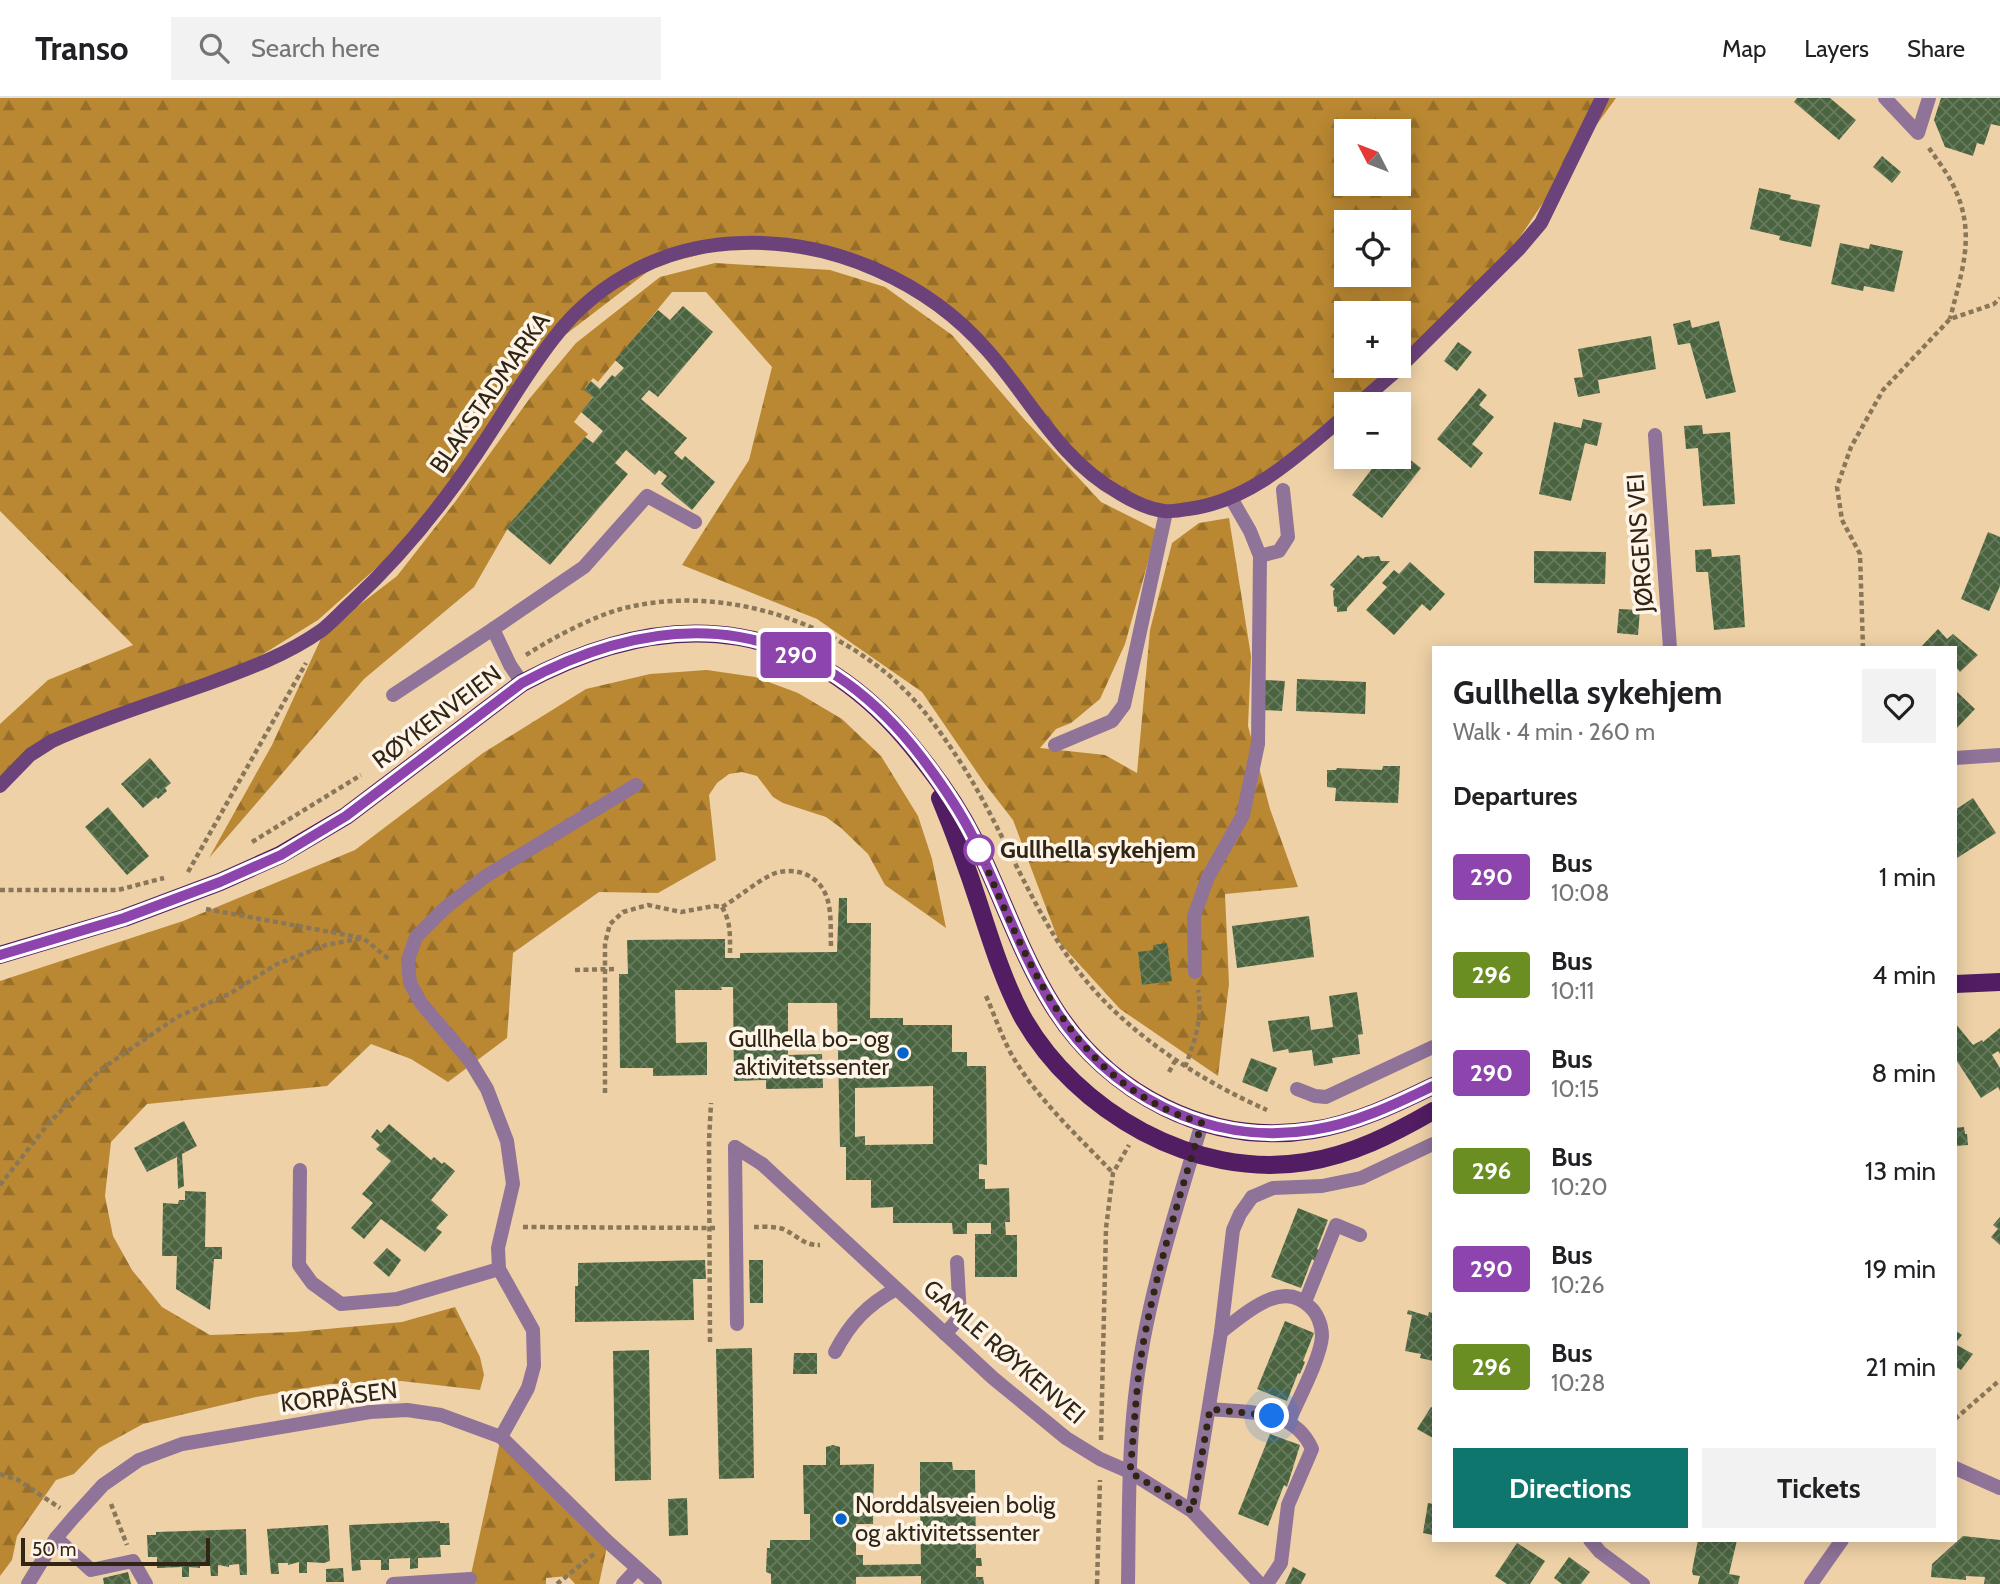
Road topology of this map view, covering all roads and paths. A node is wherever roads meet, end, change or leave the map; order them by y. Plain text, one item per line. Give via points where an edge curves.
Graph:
1 (1602, 98) edge
2 (1885, 98) edge
3 (1929, 98) edge
4 (1919, 132) junction
5 (2000, 298) edge
6 (1950, 319) junction
7 (1372, 392) edge
8 (1334, 425) edge
9 (1655, 435) dead end
10 (1283, 490) dead end
11 (1231, 498) junction
12 (1166, 512) junction
13 (695, 522) dead end
14 (1260, 556) junction
15 (322, 629) junction
16 (493, 629) junction
17 (1670, 646) edge
18 (1863, 646) edge
19 (510, 665) junction
20 (522, 683) junction
21 (393, 695) dead end
22 (456, 704) dead end
23 (403, 743) dead end
24 (1055, 745) dead end
25 (2000, 755) edge
26 (1957, 758) edge
27 (927, 765) junction
28 (362, 775) dead end
29 (636, 785) dead end
30 (0, 786) edge
31 (242, 846) dead end
32 (198, 867) dead end
33 (187, 873) junction
34 (0, 890) edge
35 (722, 907) junction
36 (203, 909) dead end
37 (831, 947) dead end
38 (730, 953) dead end
39 (0, 955) edge
40 (605, 969) junction
41 (615, 969) dead end
42 (575, 970) dead end
43 (1195, 972) joint
44 (2000, 982) edge
45 (1957, 984) edge
46 (986, 996) dead end
47 (1432, 1047) edge
48 (1175, 1061) junction
49 (1185, 1067) junction
50 (1169, 1072) dead end
51 (1432, 1086) edge
52 (1297, 1089) dead end
53 (605, 1093) dead end
54 (711, 1103) dead end
55 (1432, 1112) edge
56 (1276, 1114) dead end
57 (1202, 1123) junction
58 (1432, 1144) edge
59 (1129, 1145) dead end
60 (1193, 1153) junction
61 (300, 1170) dead end
62 (1114, 1173) junction
63 (0, 1185) edge
64 (503, 1227) junction
65 (710, 1227) junction
66 (735, 1228) junction
67 (837, 1233) junction
68 (1360, 1234) dead end
69 (957, 1262) dead end
70 (499, 1269) junction
71 (896, 1289) junction
72 (1305, 1302) junction
73 (737, 1324) dead end
74 (1222, 1332) junction
75 (945, 1334) junction
76 (710, 1342) dead end
77 (835, 1352) dead end
78 (2000, 1380) edge
79 (1210, 1409) junction
80 (1957, 1417) edge
81 (1289, 1421) junction
82 (501, 1437) junction
83 (1100, 1459) junction
84 (1957, 1469) edge
85 (1130, 1472) junction
86 (0, 1474) edge
87 (2000, 1488) edge
88 (111, 1503) dead end
89 (1192, 1511) junction
90 (73, 1518) junction
91 (56, 1538) junction
92 (1592, 1542) edge
93 (1841, 1542) edge
94 (594, 1554) dead end
95 (133, 1561) junction
96 (637, 1569) junction
97 (470, 1579) dead end
98 (27, 1584) edge
99 (146, 1584) edge
100 (393, 1584) edge
101 (557, 1584) edge
102 (623, 1584) edge
103 (655, 1584) edge
104 (1097, 1584) edge
105 (1128, 1584) edge
106 (1259, 1584) edge
107 (1267, 1584) edge
108 (1643, 1584) edge
109 (1811, 1584) edge

1 - 7 main road via 1541,223
2 - 4 street
3 - 4 street
4 - 6 path via 1953,185 1967,226 1966,256
5 - 6 path
6 - 18 path via 1883,390 1851,447 1837,487 1842,520 1860,554
8 - 11 main road, BLAKSTADMARKA via 1265,481
9 - 17 street, JØRGENS VEI
10 - 14 street via 1288,537 1279,551
11 - 12 main road, BLAKSTADMARKA
11 - 14 street
12 - 15 main road, BLAKSTADMARKA via 1133,501 1083,470 989,352 931,300 900,282 819,249 742,243 696,247 630,273 575,314 555,335 475,457 404,549
12 - 24 street via 1124,705 1112,721
13 - 16 street via 648,496 584,567
14 - 43 street via 1258,744 1243,815 1208,877 1194,916
15 - 30 main road, BLAKSTADMARKA via 273,658 52,741 30,755
15 - 33 path
16 - 19 street
16 - 21 street
19 - 20 street
19 - 48 path via 549,640 620,610 682,601 761,609 821,631 859,653 907,692 954,752 1041,914 1082,975 1114,1010
20 - 27 main road, RØYKENVEIEN via 630,642 661,635 730,634 769,643 844,679 890,718
20 - 39 main road, RØYKENVEIEN via 346,816 281,855 124,918
22 - 23 path
25 - 26 street
27 - 57 main road, RØYKENVEIEN via 973,836 1020,944 1064,1023 1114,1076 1170,1111
27 - 60 main road, RØYKENVEIEN via 1005,978 1042,1046 1075,1083 1125,1122
28 - 31 path
29 - 64 street via 486,876 416,937 408,960 410,983 421,1003 470,1060 507,1141 513,1184
32 - 33 path
33 - 34 path via 118,890
35 - 37 path via 772,874 798,872 812,877 827,894
35 - 38 path via 728,917
35 - 40 path via 681,912 648,905 623,912 606,933
36 - 63 path via 363,938 326,945 277,964 177,1017 100,1070 48,1124
40 - 41 path
40 - 42 path
40 - 53 path
43 - 49 path via 1201,1009
44 - 45 main road
46 - 62 path via 1024,1074
47 - 52 street via 1326,1097
48 - 49 path
48 - 50 path
49 - 56 path
51 - 57 main road, RØYKENVEIEN via 1314,1130 1263,1133
54 - 65 path
55 - 60 main road, RØYKENVEIEN via 1366,1145 1304,1163 1263,1165
57 - 60 street
58 - 74 street via 1361,1178 1322,1186 1273,1188 1252,1197 1233,1230
59 - 62 path
60 - 85 street via 1146,1329
61 - 70 street via 299,1265 312,1283 341,1304 397,1299
62 - 83 path via 1106,1228
64 - 65 path
64 - 70 street
65 - 66 path
65 - 76 path
66 - 67 path via 775,1227 811,1246 825,1245
66 - 67 street, GAMLE RØYKENVEI via 735,1147 762,1164
66 - 73 street
67 - 71 street, GAMLE RØYKENVEI
68 - 72 street via 1336,1225
69 - 75 street via 960,1317
70 - 82 street via 533,1330 534,1366 528,1388
71 - 75 street, GAMLE RØYKENVEI
71 - 77 street via 861,1312
72 - 74 street via 1287,1296 1263,1301
72 - 81 street via 1317,1313 1322,1335
74 - 79 street
75 - 83 street, GAMLE RØYKENVEI via 1066,1438
78 - 80 path
79 - 81 street
79 - 89 street
81 - 107 street via 1306,1435 1312,1449 1288,1505 1281,1563
82 - 90 street, KORPÅSEN via 441,1415 407,1410 370,1412 182,1444 139,1460 103,1485
82 - 96 street, KORPÅSEN
83 - 85 street, GAMLE RØYKENVEI
83 - 104 path
84 - 87 street
85 - 89 street, GAMLE RØYKENVEI
85 - 105 street
86 - 90 path via 18,1480
88 - 95 path
89 - 106 street, GAMLE RØYKENVEI
90 - 91 street, KORPÅSEN
91 - 95 street via 92,1570
91 - 98 street, KORPÅSEN
92 - 108 street
93 - 109 street
94 - 101 path
95 - 99 street
96 - 102 street
96 - 103 street, KORPÅSEN
97 - 100 street

